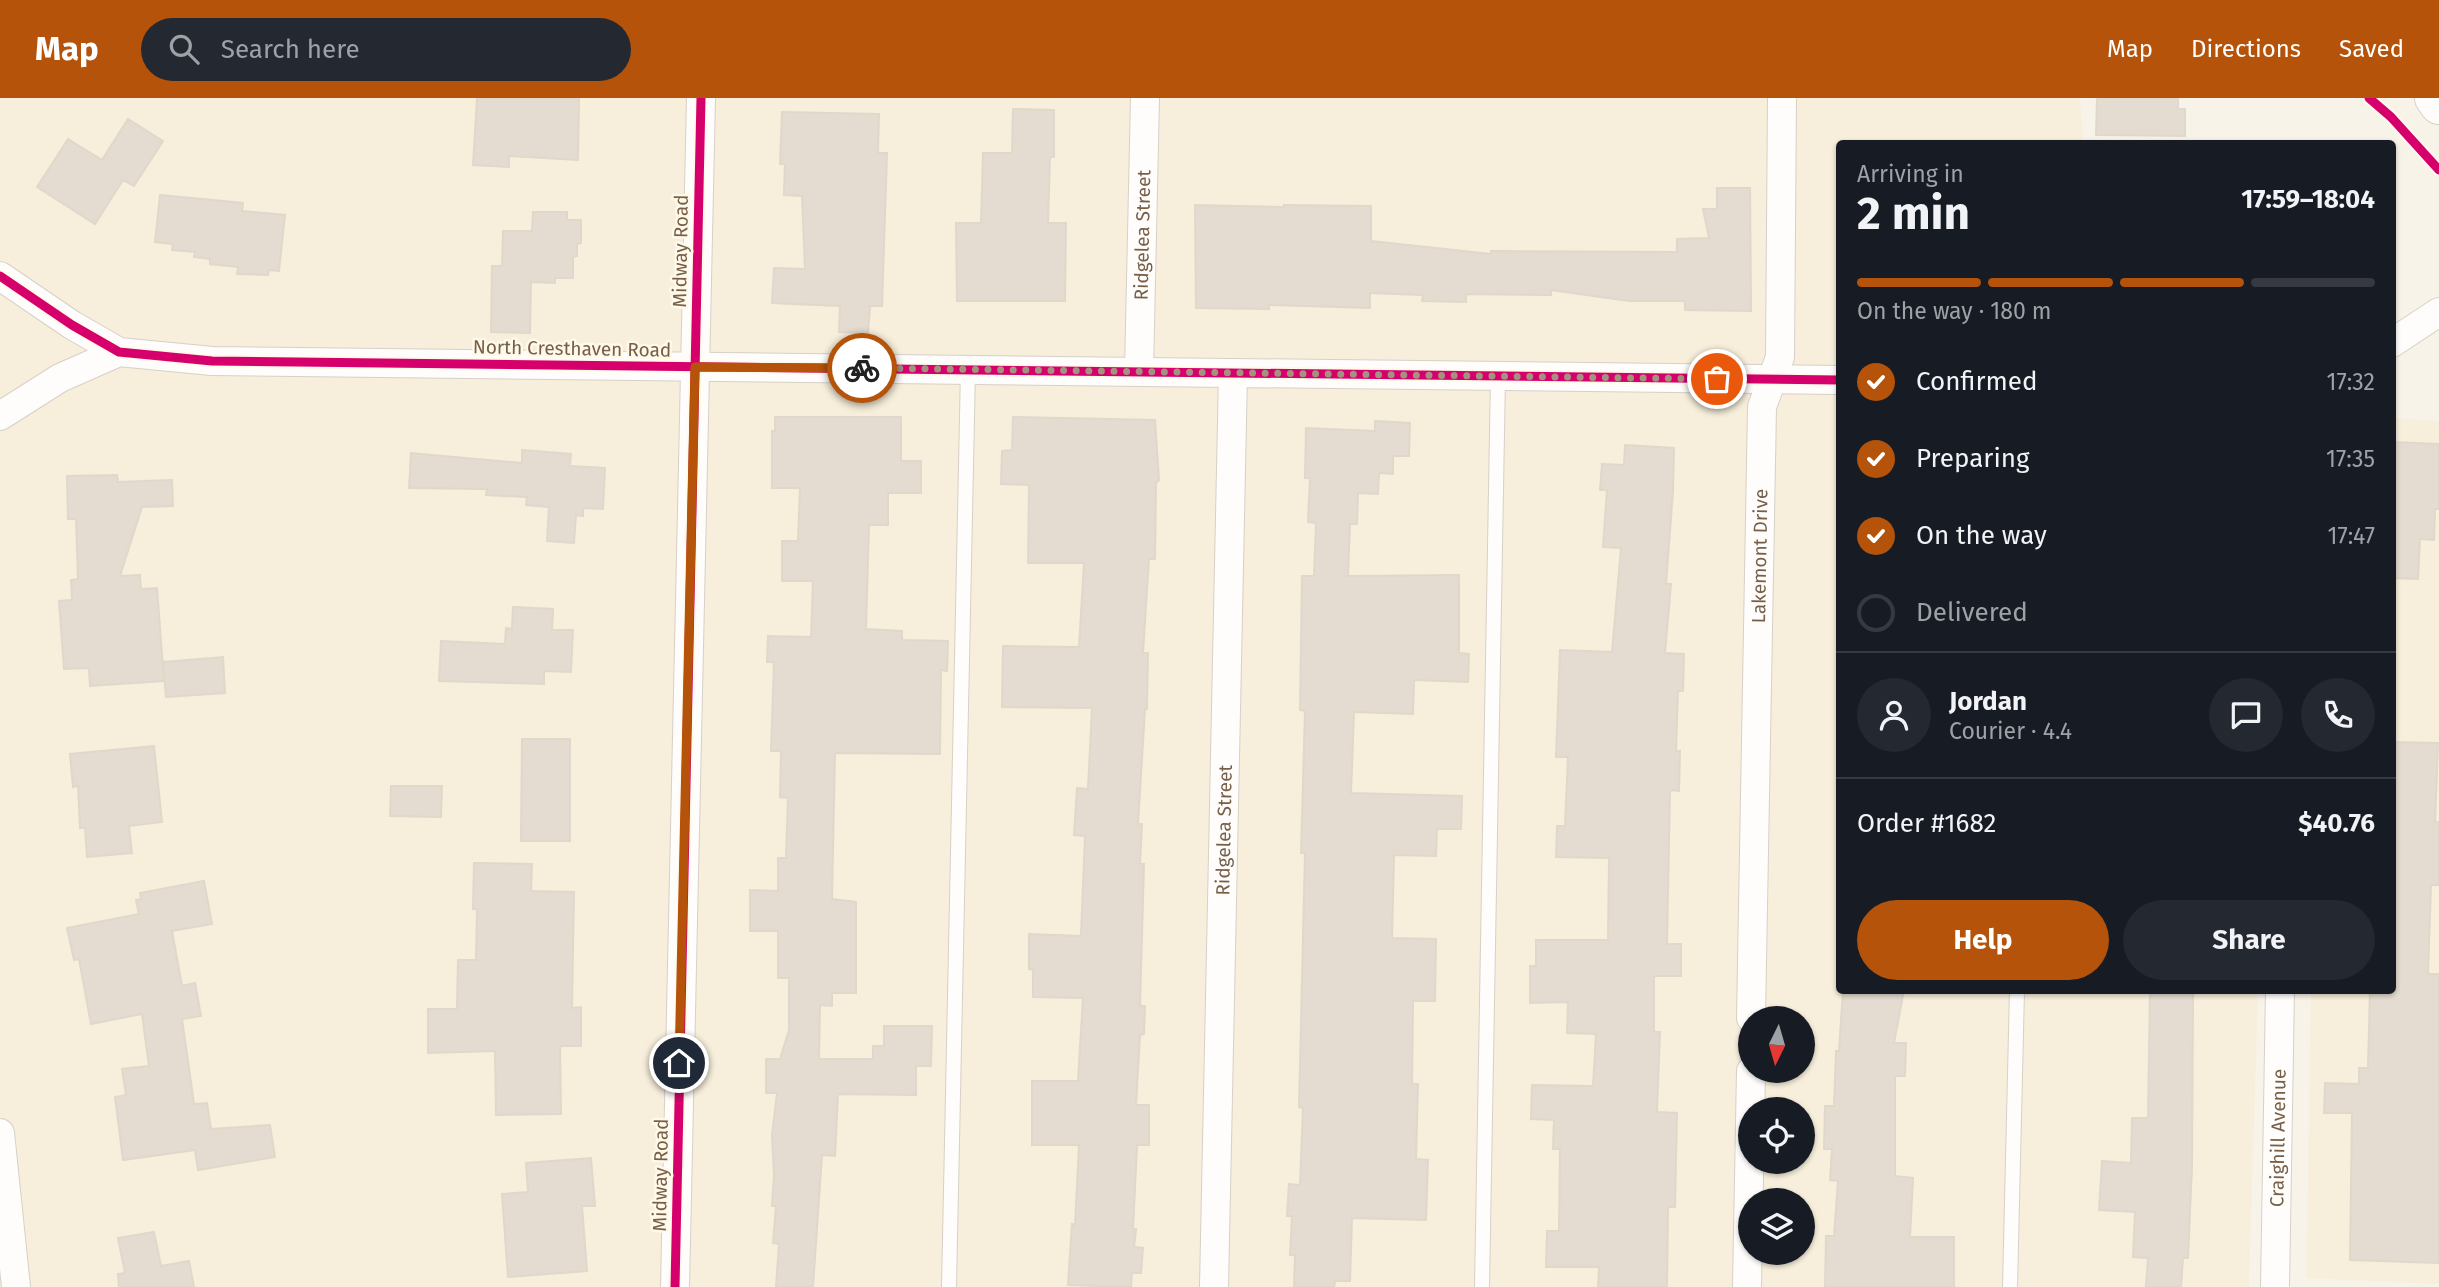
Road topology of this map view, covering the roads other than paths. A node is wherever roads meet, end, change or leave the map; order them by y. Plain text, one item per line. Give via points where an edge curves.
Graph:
1 (701, 98) edge
2 (1145, 98) edge
3 (1782, 98) edge
4 (2434, 98) edge
5 (2439, 104) edge
6 (0, 275) edge
7 (2439, 312) edge
8 (2396, 340) edge
9 (119, 352) junction
10 (695, 367) junction
11 (968, 369) junction
12 (1139, 371) junction
13 (1233, 373) junction
14 (1498, 376) junction
15 (1771, 379) junction
16 (1836, 380) edge
17 (0, 416) edge
18 (2017, 994) edge
19 (2280, 994) edge
20 (1751, 1006) edge
21 (1751, 1083) edge
22 (0, 1133) edge
23 (16, 1287) edge
24 (675, 1287) edge
25 (950, 1287) edge
26 (1214, 1287) edge
27 (1482, 1287) edge
28 (1747, 1287) edge
29 (2010, 1287) edge
30 (2275, 1287) edge

1 - 10 street, Midway Road
2 - 12 street, Ridgelea Street
3 - 15 street, Lakemont Drive via 1780,357
4 - 5 main road
6 - 9 street, North Cresthaven Road
7 - 8 street
9 - 10 street, North Cresthaven Road via 212,361
9 - 17 street via 60,378
10 - 11 street, North Cresthaven Road
10 - 24 street, Midway Road
11 - 12 street, North Cresthaven Road
11 - 25 lane
12 - 13 street, North Cresthaven Road
13 - 14 street, North Cresthaven Road
13 - 26 street, Ridgelea Street
14 - 15 street, North Cresthaven Road
14 - 27 lane
15 - 16 street, North Cresthaven Road
15 - 20 street, Lakemont Drive via 1762,407
18 - 29 lane
19 - 30 street, Craighill Avenue
21 - 28 street
22 - 23 street

